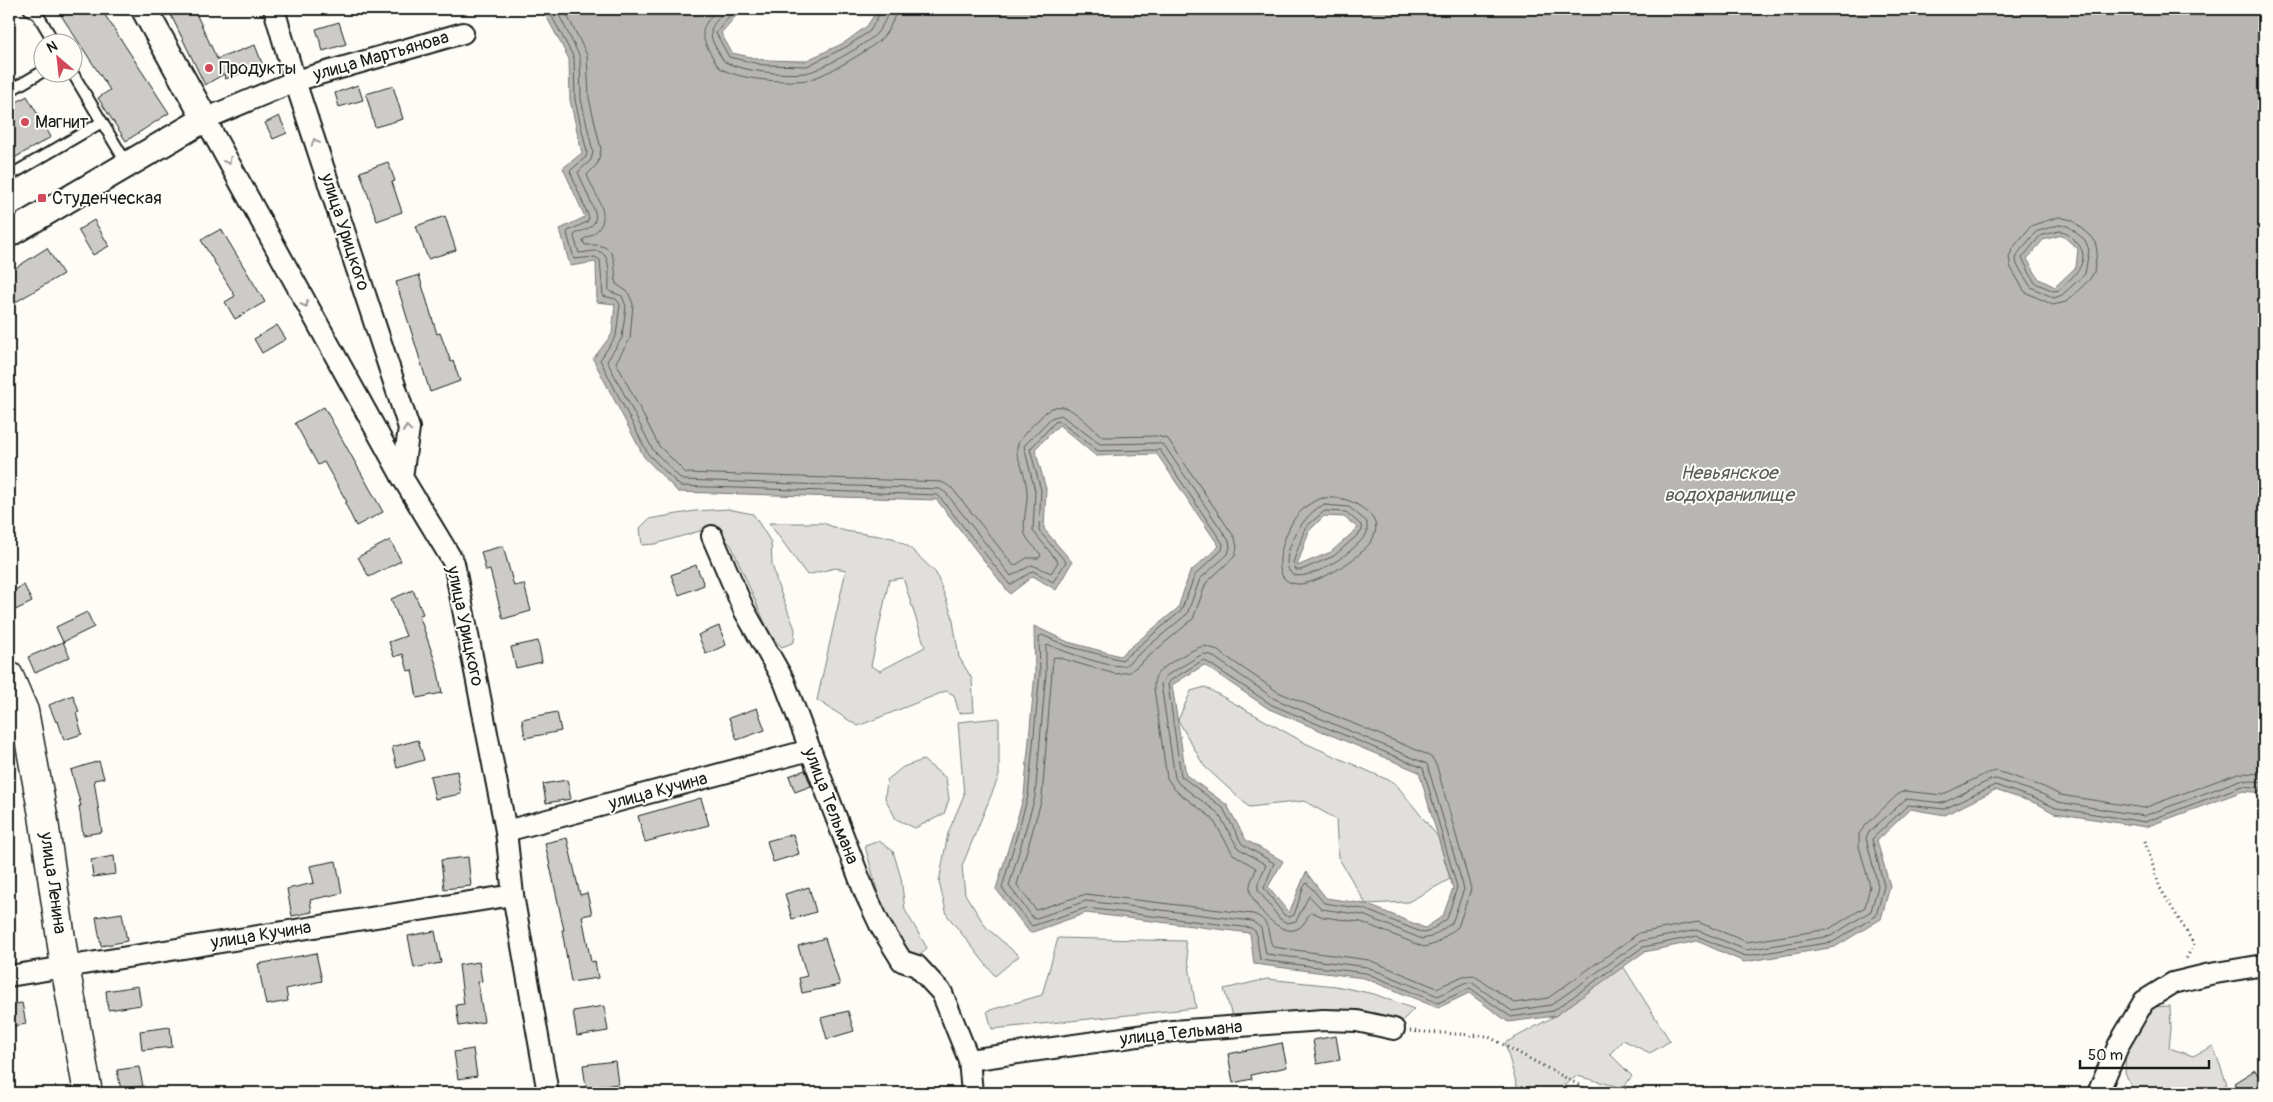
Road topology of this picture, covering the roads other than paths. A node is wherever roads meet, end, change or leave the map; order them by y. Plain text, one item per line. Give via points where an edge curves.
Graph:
1 (29, 9) edge
2 (144, 9) edge
3 (274, 9) edge
4 (48, 32) edge
5 (463, 33) dead end
6 (32, 78) edge
7 (295, 81) junction
8 (78, 82) edge
9 (9, 91) edge
10 (204, 118) junction
11 (102, 122) junction
12 (127, 164) junction
13 (9, 176) edge
14 (9, 234) edge
15 (402, 477) junction
16 (712, 536) dead end
17 (9, 676) edge
18 (810, 750) junction
19 (506, 831) junction
20 (513, 895) junction
21 (2264, 965) edge
22 (65, 966) junction
23 (9, 976) edge
24 (1394, 1030) road end
25 (969, 1060) junction
26 (88, 1093) edge
27 (548, 1093) edge
28 (972, 1093) edge
29 (2098, 1093) edge

1 - 4 lane via 38,15
2 - 10 street
3 - 7 street, улица Урицкого
5 - 7 street, улица Мартьянова
6 - 9 lane
7 - 10 street, улица Мартьянова
15 -> 7 street, улица Урицкого via 409,428
8 - 11 lane
10 - 12 street, улица Мартьянова
10 -> 15 street
11 - 12 lane
11 - 13 lane
12 - 14 street, улица Мартьянова
15 - 19 street, улица Урицкого via 454,562
16 - 18 street, улица Тельмана via 744,610 784,682
17 - 22 main road, улица Ленина via 24,711
18 - 19 street, улица Кучина
18 - 25 street, улица Тельмана via 864,894 902,961 917,966 942,993
19 - 20 street, улица Урицкого
20 - 22 street, улица Кучина
20 - 27 street, улица Урицкого
21 - 29 street via 2173,983 2144,1001 2119,1044
22 - 23 street, улица Кучина
22 - 26 main road, улица Ленина
24 - 25 street, улица Тельмана via 1358,1020 1295,1022 1173,1031
25 - 28 street, улица Тельмана

